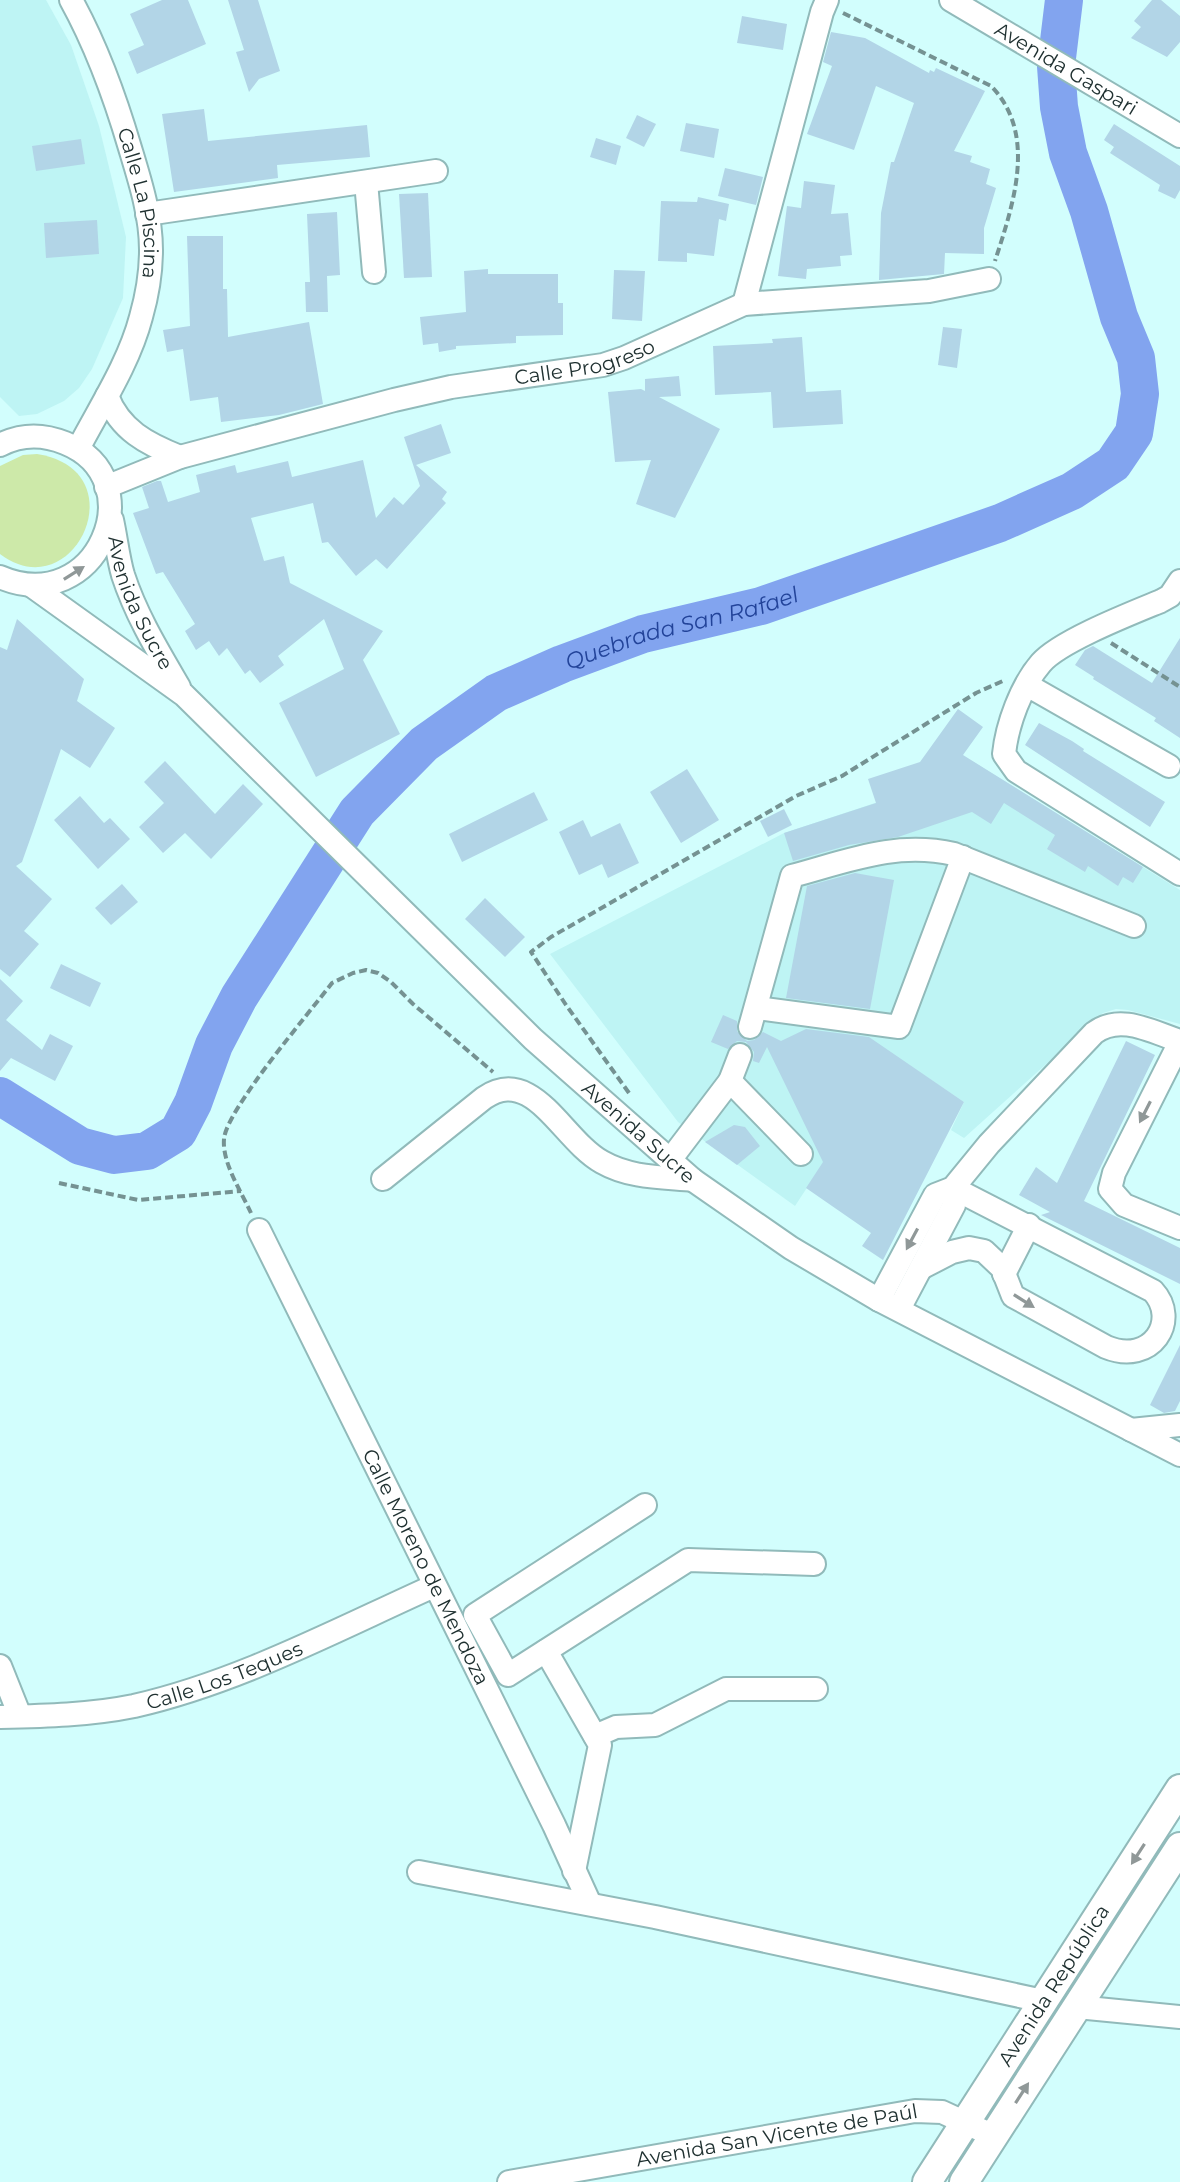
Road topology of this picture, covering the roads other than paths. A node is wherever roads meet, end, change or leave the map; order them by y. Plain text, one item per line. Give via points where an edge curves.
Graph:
1 (71, 0) edge
2 (951, 0) edge
3 (826, 2) edge
4 (1180, 136) edge
5 (436, 171) dead end
6 (366, 182) junction
7 (147, 214) junction
8 (374, 272) dead end
9 (989, 279) road end
10 (744, 304) junction
11 (107, 396) junction
12 (0, 445) edge
13 (78, 449) junction
14 (180, 457) junction
15 (108, 495) junction
16 (12, 582) edge
17 (1177, 593) edge
18 (1027, 685) junction
19 (184, 695) junction
20 (1169, 766) dead end
21 (963, 857) junction
22 (1180, 874) edge
23 (1134, 926) dead end
24 (1180, 1042) edge
25 (740, 1055) dead end
26 (730, 1081) junction
27 (801, 1154) dead end
28 (670, 1160) junction
29 (383, 1179) dead end
30 (693, 1180) junction
31 (953, 1188) junction
32 (1029, 1225) junction
33 (1180, 1228) edge
34 (259, 1230) road end
35 (921, 1268) junction
36 (1004, 1274) junction
37 (889, 1304) junction
38 (1180, 1425) edge
39 (1131, 1430) junction
40 (1180, 1455) edge
41 (645, 1505) dead end
42 (814, 1564) dead end
43 (434, 1586) junction
44 (546, 1651) junction
45 (0, 1666) edge
46 (816, 1689) dead end
47 (10, 1717) edge
48 (595, 1736) junction
49 (1180, 1789) edge
50 (1180, 1847) edge
51 (574, 1871) junction
52 (419, 1872) dead end
53 (590, 1904) junction
54 (1043, 2001) junction
55 (1077, 2007) junction
56 (1180, 2017) edge
57 (965, 2122) junction
58 (994, 2136) junction
59 (550, 2178) edge
60 (509, 2182) edge
61 (927, 2182) edge
62 (964, 2182) edge

1 - 7 street, Calle La Piscina via 119,111
2 - 4 street, Avenida Gaspari
3 - 10 street
5 - 6 street
6 - 7 street
6 - 8 street
7 - 11 street, Calle La Piscina via 151,250 141,317
9 - 10 street, Calle Progreso via 929,291
10 - 14 street, Calle Progreso via 603,365 451,387
11 - 13 street, Calle La Piscina
11 - 14 street via 113,412 140,439
12 - 13 street via 38,436
13 - 15 street via 98,470
14 - 15 street, Calle Progreso
16 -> 15 street via 50,584 89,563 109,523
15 - 19 street, Avenida Sucre via 129,591
16 - 19 street, Avenida Sucre
17 - 18 street via 1050,654
18 - 20 street
18 - 22 street via 1005,744 1010,766
19 - 28 street, Avenida Sucre via 533,1039
21 - 21 street via 899,1027 754,1017 792,876 906,848
21 - 23 street
24 - 31 street via 1119,1022 1101,1027
24 -> 33 street via 1110,1189 1124,1205
25 - 26 street
26 - 27 street
26 - 28 street
28 - 30 street, Avenida Sucre
29 - 30 street via 484,1098 509,1088 529,1094 591,1155 614,1168
30 - 37 street, Avenida Sucre via 791,1248
31 - 32 street
31 - 35 street via 954,1205
31 -> 37 street via 935,1195
32 - 36 street
36 -> 32 street via 1013,1296 1112,1349 1148,1349 1162,1331 1165,1310 1153,1291
34 - 43 street, Calle Moreno de Mendoza
35 - 36 street via 969,1248 990,1255
35 - 37 street
37 - 39 street, Avenida Sucre
38 - 39 street
39 - 40 street, Avenida Sucre
41 - 44 street via 475,1615 508,1675
42 - 44 street via 688,1560
43 - 47 street, Calle Los Teques via 212,1684 119,1708
43 - 51 street, Calle Moreno de Mendoza
44 - 48 street
45 - 47 street
46 - 48 street via 726,1689 655,1725 616,1727
48 - 51 street via 600,1745
49 -> 54 main road, Avenida República
50 - 55 main road, Avenida República
51 - 53 street, Calle Moreno de Mendoza
52 - 53 street
53 - 54 street
54 - 57 main road, Avenida República
55 - 56 street
58 -> 55 main road, Avenida República
57 - 58 street, Avenida San Vicente de Paúl
57 - 59 street, Avenida San Vicente de Paúl via 942,2112 915,2111
57 - 61 main road, Avenida República
58 - 62 main road, Avenida República
59 - 60 street, Avenida San Vicente de Paúl

